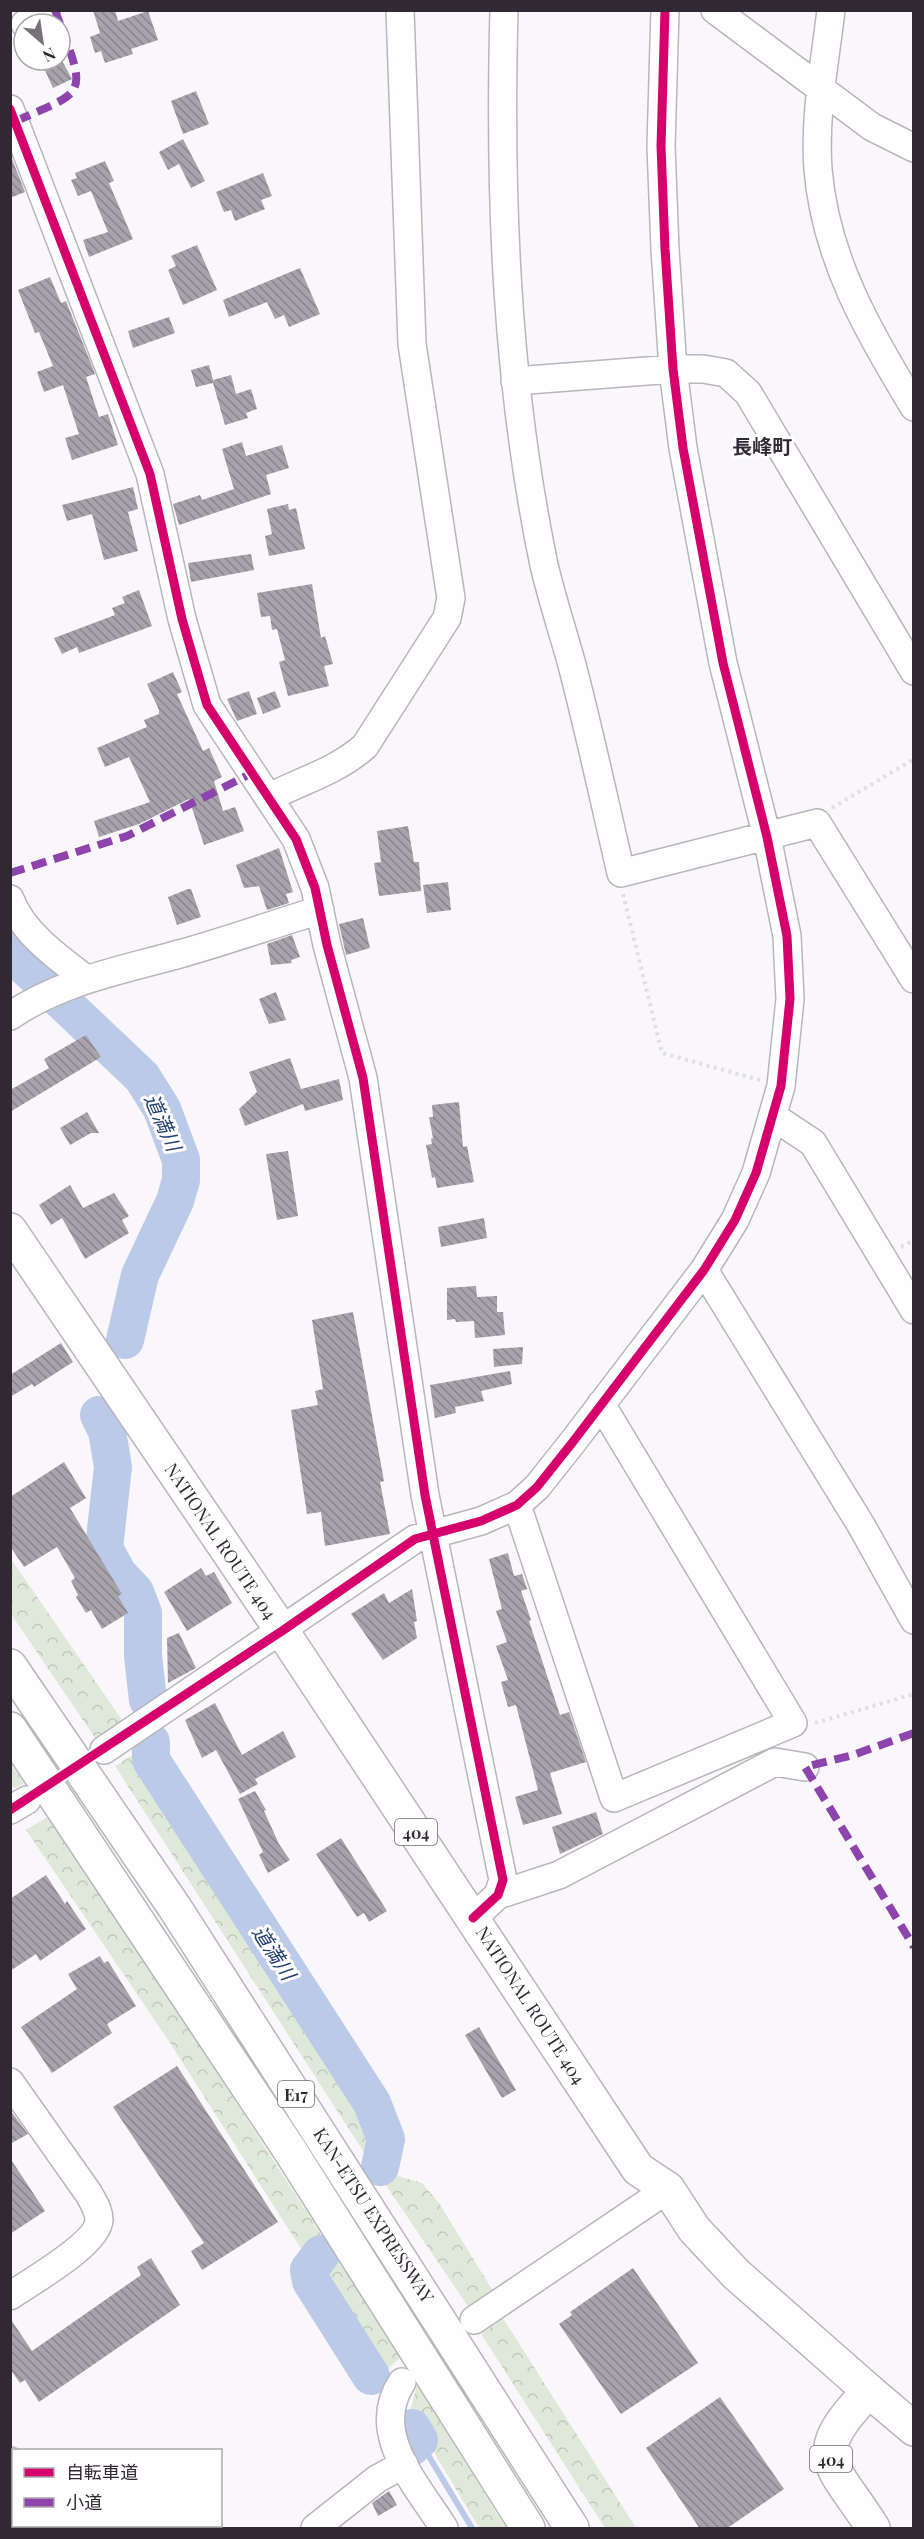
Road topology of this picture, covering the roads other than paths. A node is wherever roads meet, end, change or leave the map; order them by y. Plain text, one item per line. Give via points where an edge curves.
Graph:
1 (400, 10) edge
2 (504, 10) edge
3 (665, 10) edge
4 (715, 10) edge
5 (831, 10) edge
6 (822, 91) junction
7 (10, 109) edge
8 (914, 148) edge
9 (673, 369) junction
10 (515, 381) junction
11 (914, 407) edge
12 (914, 671) edge
13 (270, 797) junction
14 (767, 837) junction
15 (10, 899) edge
16 (320, 910) junction
17 (86, 979) junction
18 (914, 979) edge
19 (10, 1016) edge
20 (774, 1117) junction
21 (10, 1230) edge
22 (704, 1270) junction
23 (914, 1310) edge
24 (601, 1404) junction
25 (517, 1505) junction
26 (433, 1533) junction
27 (914, 1620) edge
28 (282, 1631) junction
29 (10, 1666) edge
30 (10, 1729) edge
31 (104, 1750) dead end
32 (805, 1767) dead end
33 (498, 1895) junction
34 (473, 1918) junction
35 (10, 2082) edge
36 (668, 2189) junction
37 (10, 2296) edge
38 (474, 2320) dead end
39 (402, 2382) dead end
40 (869, 2391) junction
41 (914, 2429) edge
42 (404, 2464) junction
43 (315, 2529) edge
44 (444, 2529) edge
45 (528, 2529) edge
46 (572, 2529) edge
47 (873, 2529) edge

1 - 13 street via 412,344 451,598 447,618 365,746 329,771
2 - 10 street via 501,150
3 - 9 street via 661,146
4 - 6 street
5 - 6 street
6 - 8 street via 872,127
6 - 11 street via 818,168 832,245 867,328
7 - 13 street via 150,474 182,619 207,705
9 - 10 street
9 - 12 street via 726,373 740,384
9 - 14 street via 683,448 723,663
10 - 14 street via 544,566 621,873
13 - 16 street via 296,839
14 - 18 street via 817,823
14 - 20 street via 782,900 790,969 781,1086
15 - 17 street via 17,917
16 - 17 street
16 - 26 street via 363,1078
17 - 19 street via 33,1000
20 - 22 street via 735,1220
20 - 23 street via 813,1143
21 - 28 main road, NATIONAL ROUTE 404 / 404
22 - 24 street
22 - 27 street via 861,1525
24 - 25 street via 537,1487
24 - 25 street via 793,1723 614,1798
25 - 26 street via 481,1521
26 - 28 street via 397,1550
26 - 33 street via 503,1880
28 - 31 street
28 - 34 main road, NATIONAL ROUTE 404 / 404
29 - 46 main road, KAN-ETSU EXPRESSWAY / E17 via 182,1918
30 - 45 main road, KAN-ETSU EXPRESSWAY / E17 via 291,2152
32 - 33 street via 775,1762 559,1875
33 - 34 street
34 - 36 main road, NATIONAL ROUTE 404 / 404 via 638,2169
35 - 37 street via 88,2194 99,2221 90,2240
36 - 38 street
36 - 40 main road, NATIONAL ROUTE 404 / 404 via 710,2248
39 - 42 street via 389,2409 391,2434
40 - 41 main road, NATIONAL ROUTE 404
40 - 47 main road, 404 via 835,2431 830,2455 832,2468
42 - 43 street via 377,2478
42 - 44 street

